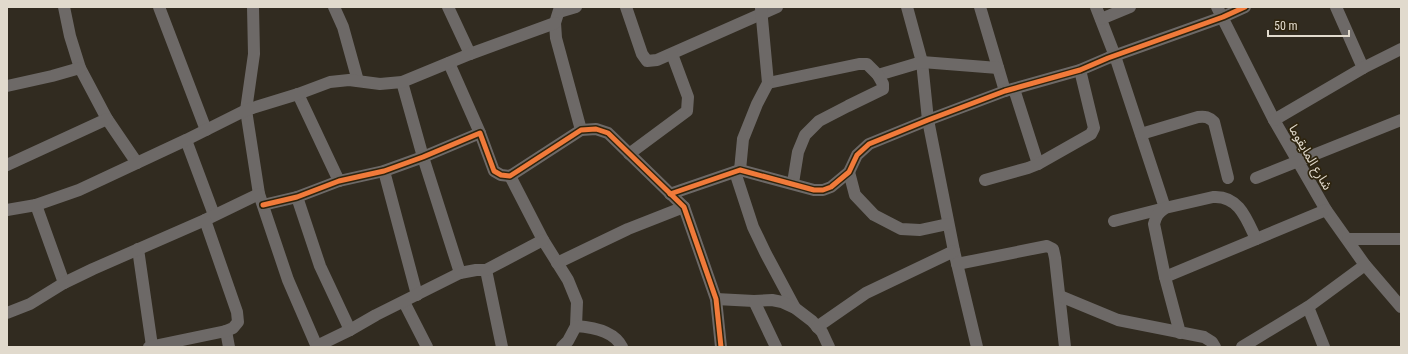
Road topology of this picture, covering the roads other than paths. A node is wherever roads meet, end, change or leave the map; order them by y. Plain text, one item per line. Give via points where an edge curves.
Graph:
1 (64, 7) edge
2 (159, 7) edge
3 (334, 7) edge
4 (448, 7) edge
5 (576, 7) edge
6 (626, 7) edge
7 (777, 7) edge
8 (980, 7) edge
9 (1096, 7) edge
10 (1130, 7) edge
11 (1245, 7) edge
12 (1336, 7) edge
13 (257, 8) edge
14 (908, 8) edge
15 (559, 9) edge
16 (761, 11) edge
17 (1220, 12) edge
18 (1101, 19) junction
19 (555, 23) junction
20 (1401, 49) edge
21 (470, 54) junction
22 (672, 54) junction
23 (1115, 56) junction
24 (922, 62) junction
25 (449, 63) junction
26 (80, 68) junction
27 (998, 68) junction
28 (1363, 68) junction
29 (1080, 70) junction
30 (878, 75) junction
31 (358, 81) junction
32 (402, 82) junction
33 (768, 83) junction
34 (7, 86) edge
35 (1009, 90) junction
36 (298, 94) junction
37 (246, 110) junction
38 (107, 119) junction
39 (928, 120) junction
40 (1274, 120) junction
41 (1401, 120) edge
42 (206, 130) junction
43 (581, 130) junction
44 (480, 134) junction
45 (1141, 134) junction
46 (186, 140) junction
47 (629, 154) junction
48 (423, 157) junction
49 (1298, 162) junction
50 (137, 163) junction
51 (1038, 164) junction
52 (7, 165) edge
53 (384, 171) junction
54 (737, 171) junction
55 (849, 172) junction
56 (510, 176) junction
57 (1228, 178) dead end
58 (1256, 178) dead end
59 (985, 180) dead end
60 (338, 181) junction
61 (793, 184) junction
62 (670, 194) junction
63 (297, 197) junction
64 (261, 200) junction
65 (36, 205) junction
66 (684, 207) junction
67 (1165, 208) junction
68 (7, 210) edge
69 (1326, 210) junction
70 (210, 218) junction
71 (1114, 221) dead end
72 (948, 224) junction
73 (1256, 239) junction
74 (1348, 239) junction
75 (1401, 239) edge
76 (543, 240) junction
77 (138, 249) junction
78 (954, 251) junction
79 (557, 263) junction
80 (957, 264) junction
81 (1365, 265) junction
82 (486, 270) junction
83 (460, 273) junction
84 (1165, 277) junction
85 (64, 283) junction
86 (417, 294) junction
87 (1060, 296) junction
88 (716, 299) junction
89 (754, 301) junction
90 (404, 302) junction
91 (1308, 307) junction
92 (1401, 307) edge
93 (795, 308) junction
94 (7, 314) edge
95 (576, 326) junction
96 (817, 327) junction
97 (350, 330) junction
98 (226, 331) junction
99 (1180, 333) junction
100 (317, 346) edge
101 (150, 347) edge
102 (229, 347) edge
103 (427, 347) edge
104 (502, 347) edge
105 (562, 347) edge
106 (622, 347) edge
107 (720, 347) edge
108 (776, 347) edge
109 (829, 347) edge
110 (977, 347) edge
111 (1066, 347) edge
112 (1215, 347) edge
113 (1242, 347) edge
114 (1324, 347) edge

1 - 26 street
2 - 42 street
3 - 31 street via 343,27
4 - 21 street
5 - 15 street
6 - 22 street via 642,54 647,61
7 - 16 street
8 - 27 street
9 - 18 street
10 - 18 street
11 - 17 street
12 - 28 street
13 - 37 street
14 - 24 street
15 - 19 street
16 - 22 street
16 - 33 street
17 - 23 street
17 - 40 street, شارع المايقوما
18 - 23 street
19 - 21 street
19 - 43 street via 556,38
20 - 28 street
21 - 25 street
22 - 47 street via 688,97 687,111
23 - 29 street
23 - 45 street
24 - 27 street
24 - 30 street
24 - 39 street
25 - 32 street
25 - 44 street
26 - 34 street
26 - 38 street
27 - 35 street
28 - 40 street
29 - 35 street
29 - 51 street via 1094,128 1090,134
30 - 33 street via 867,64 859,64
30 - 61 street via 884,84 883,89 819,121 805,135 798,152
31 - 32 street via 380,84
31 - 36 street via 330,82
32 - 48 street
33 - 54 street via 743,139
35 - 39 street
35 - 51 street
36 - 37 street
36 - 60 street
37 - 42 street
37 - 64 street
38 - 50 street
38 - 52 street
39 - 55 street via 869,144 857,155
39 - 72 street
40 - 49 street, شارع المايقوما
41 - 49 street
42 - 46 street
43 - 47 street via 596,129 608,133
43 - 56 street
44 - 48 street
44 - 56 street via 494,171
45 - 57 street via 1198,117 1209,118 1214,122
45 - 67 street
46 - 50 street
46 - 70 street
47 - 62 street
48 - 53 street
48 - 83 street
49 - 58 street
49 - 69 street, شارع المايقوما
50 - 65 street via 79,190
51 - 59 street
53 - 60 street
53 - 86 street
54 - 61 street
54 - 62 street
54 - 93 street via 753,227
55 - 61 street via 831,187 823,190
55 - 72 street via 855,195 874,216 901,229 920,230
56 - 76 street
60 - 63 street
62 - 66 street
63 - 64 street
63 - 97 street via 320,266
64 - 70 street
64 - 100 street via 288,280
65 - 68 street
65 - 85 street
66 - 79 street via 628,229
66 - 88 street
67 - 71 street
67 - 73 street via 1220,196 1229,199 1238,205
67 - 84 street via 1156,216 1154,224
69 - 73 street
69 - 74 street, شارع المايقوما
70 - 77 street
70 - 98 street via 237,312 238,322
72 - 78 street
73 - 84 street
74 - 75 street
74 - 81 street, شارع المايقوما
76 - 79 street
76 - 82 street
77 - 85 street
77 - 101 street
78 - 80 street
78 - 96 street via 866,293
79 - 95 street via 568,280 577,302
80 - 87 street via 1047,246 1053,249
80 - 110 street
81 - 91 street
81 - 92 street, شارع المايقوما
82 - 83 street
82 - 104 street
83 - 86 street
84 - 99 street
85 - 94 street via 30,304
86 - 90 street
87 - 99 street via 1118,320
87 - 111 street
88 - 89 street
88 - 107 street
89 - 93 street via 772,300
89 - 108 street
90 - 97 street
90 - 103 street
91 - 113 street
91 - 114 street
93 - 96 street
95 - 105 street
95 - 106 street via 588,327 612,336
96 - 109 street
97 - 100 street
98 - 101 street
98 - 102 street
99 - 112 street via 1204,337

